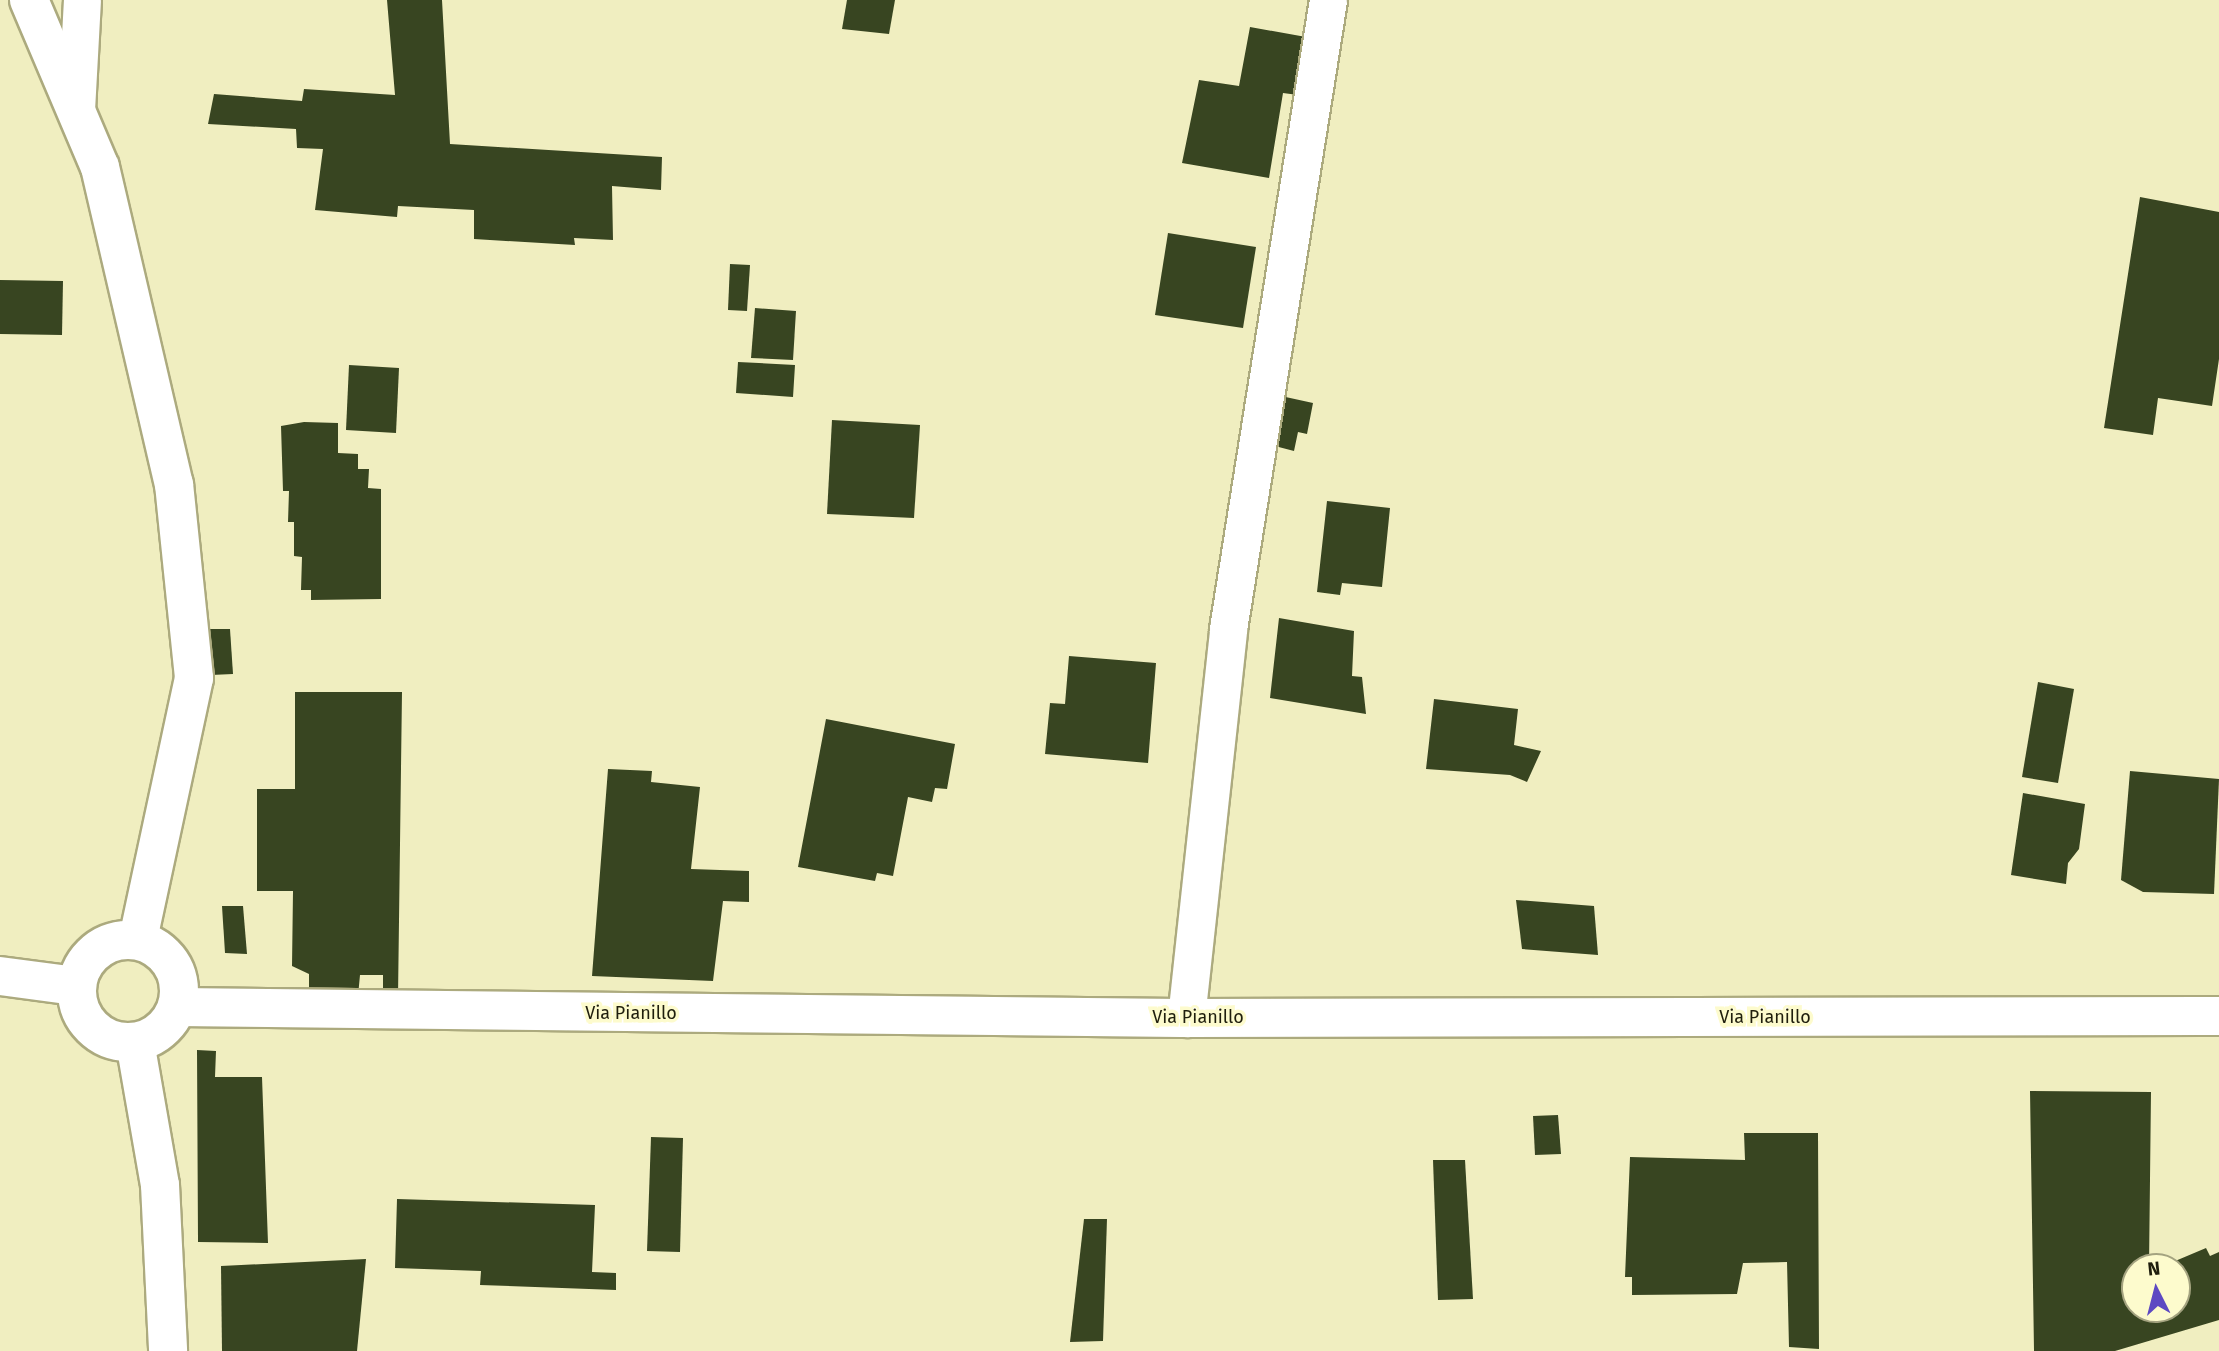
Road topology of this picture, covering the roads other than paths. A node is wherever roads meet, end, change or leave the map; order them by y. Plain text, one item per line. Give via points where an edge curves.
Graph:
1 (29, 0) edge
2 (82, 0) edge
3 (1328, 0) edge
4 (76, 110) junction
5 (138, 940) junction
6 (0, 976) edge
7 (76, 986) junction
8 (178, 1007) junction
9 (2219, 1016) edge
10 (1186, 1018) junction
11 (135, 1042) junction
12 (168, 1351) edge

1 - 4 street
2 - 4 street
3 - 10 street via 1228,629
4 - 5 street via 100,167 141,322 174,484 194,678
5 - 7 street via 120,940 90,956
5 - 8 street via 168,957 181,990
6 - 7 street
7 - 11 street via 92,1028
8 - 10 street, Via Pianillo
8 - 11 street via 162,1031
9 - 10 street, Via Pianillo
11 - 12 street via 160,1185

